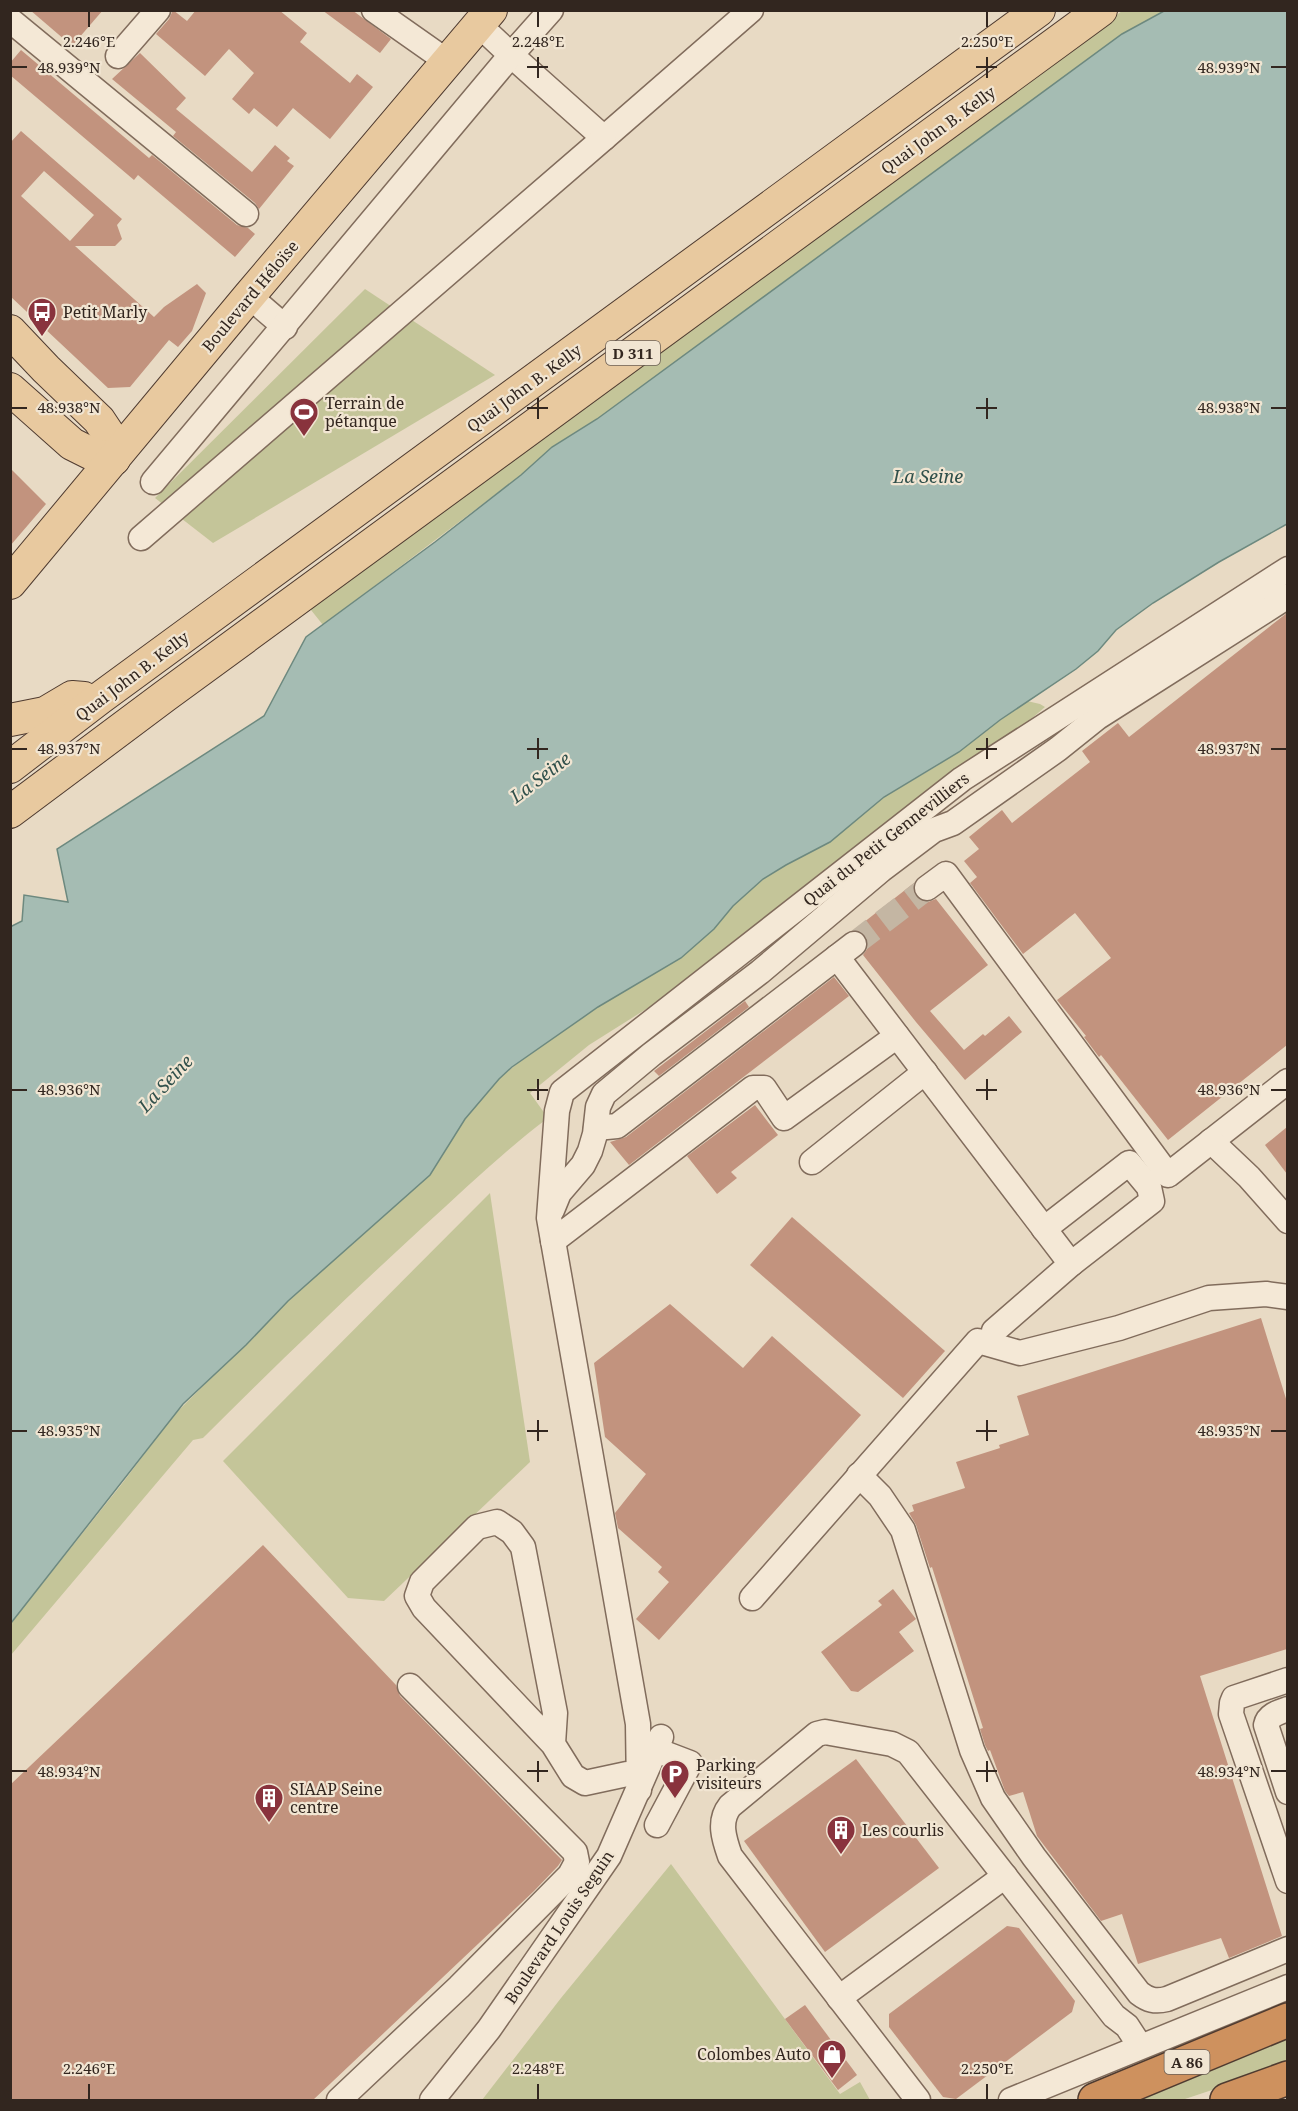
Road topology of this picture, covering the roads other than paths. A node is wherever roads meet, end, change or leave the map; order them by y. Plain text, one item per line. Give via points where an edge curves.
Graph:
1 (17, 10) edge
2 (158, 10) edge
3 (374, 10) edge
4 (551, 10) edge
5 (751, 10) edge
6 (1039, 10) edge
7 (1101, 10) edge
8 (484, 17) edge
9 (10, 19) edge
10 (511, 55) junction
11 (118, 56) dead end
12 (448, 62) junction
13 (604, 138) junction
14 (246, 214) dead end
15 (249, 296) junction
16 (285, 327) junction
17 (10, 331) edge
18 (10, 356) edge
19 (46, 369) junction
20 (10, 389) edge
21 (114, 459) junction
22 (153, 482) dead end
23 (141, 538) dead end
24 (1287, 569) edge
25 (10, 583) edge
26 (1287, 596) edge
27 (100, 698) junction
28 (10, 720) edge
29 (10, 767) edge
30 (10, 786) edge
31 (45, 786) junction
32 (10, 812) edge
33 (927, 888) tunnel mouth
34 (897, 1036) junction
35 (925, 1072) junction
36 (1287, 1081) edge
37 (596, 1128) junction
38 (1211, 1141) junction
39 (812, 1162) dead end
40 (1287, 1221) edge
41 (551, 1229) junction
42 (1044, 1229) junction
43 (1071, 1264) junction
44 (1287, 1297) edge
45 (994, 1331) dead end
46 (859, 1475) junction
47 (752, 1598) dead end
48 (1287, 1680) edge
49 (410, 1686) dead end
50 (1287, 1709) edge
51 (553, 1744) junction
52 (633, 1782) junction
53 (1287, 1792) edge
54 (657, 1825) dead end
55 (1005, 1876) junction
56 (1287, 1881) edge
57 (1287, 1949) edge
58 (1287, 1988) edge
59 (839, 1998) junction
60 (1283, 2021) edge
61 (1140, 2046) junction
62 (1287, 2078) edge
63 (339, 2100) edge
64 (432, 2100) edge
65 (918, 2100) edge
66 (1011, 2100) edge
67 (1095, 2100) edge
68 (1227, 2100) edge

1 - 9 street
2 - 11 street
3 - 12 street
4 - 10 street
5 - 13 street
6 - 27 main road, Quai John B. Kelly / D 311
7 - 31 main road, Quai John B. Kelly / D 311
8 - 10 street
8 - 12 main road, Boulevard Héloïse
9 - 14 street
10 - 13 street
10 - 16 street
12 - 15 main road, Boulevard Héloïse
13 - 23 street
15 - 16 street
15 - 21 main road, Boulevard Héloïse
16 - 22 street
17 - 19 main road
18 - 19 main road
19 - 21 main road via 99,420 111,438
20 - 21 main road via 72,444
21 - 25 main road, Boulevard Héloïse
24 - 41 street, Quai du Petit Gennevilliers via 962,779 562,1092 557,1111
26 - 37 street via 1098,717 1058,749 953,823 934,830 881,870 760,972 604,1094
27 - 28 main road via 72,697 45,713
27 - 29 main road, Quai John B. Kelly / D 311
30 - 31 main road
31 - 32 main road, D 311
33 - 38 street via 946,874 1168,1175
34 - 35 street
34 - 37 street via 845,950 617,1126
34 - 41 street via 784,1118 764,1088 753,1088
35 - 39 street
35 - 42 street
36 - 38 street
37 - 41 street via 583,1166 558,1193
38 - 40 street
41 - 52 street via 638,1724
42 - 43 street
42 - 43 street via 1129,1163 1149,1187 1152,1201
43 - 45 street
44 - 46 street via 1266,1294 1209,1298 1119,1328 1020,1353 978,1341
46 - 47 street
46 - 57 street via 880,1496 903,1530 972,1750 993,1798 1139,1993 1155,2001 1167,1999
48 - 56 street via 1234,1698 1231,1714
49 - 63 street via 575,1852 577,1863 570,1875 459,1987
50 - 53 street via 1271,1716 1266,1725
51 - 51 street via 417,1596 422,1582 477,1527 497,1522 523,1546 555,1713
51 - 52 street via 573,1776 585,1783
52 - 54 street, Boulevard Louis Seguin via 658,1744 690,1763
52 - 64 street, Boulevard Louis Seguin via 609,1856 489,2030
55 - 59 street
55 - 59 street via 908,1752 892,1744 825,1732 817,1734 730,1806 723,1828 730,1856
55 - 61 street
58 - 61 street
59 - 65 street
60 - 67 highway, A 86
61 - 66 street
62 - 68 highway

